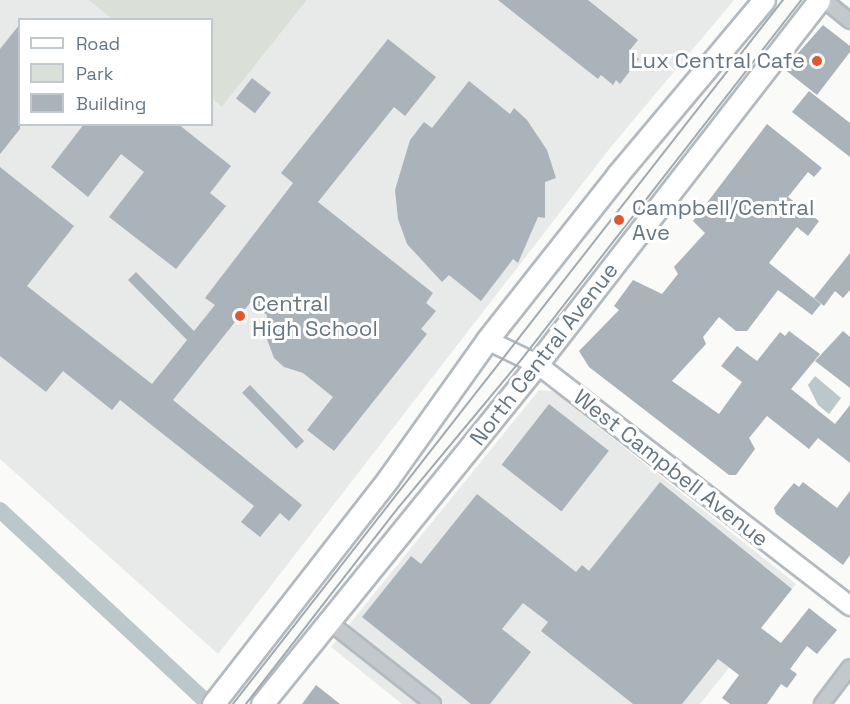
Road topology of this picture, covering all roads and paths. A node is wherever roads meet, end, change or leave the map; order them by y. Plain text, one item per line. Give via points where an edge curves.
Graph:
1 (764, 0) edge
2 (819, 0) edge
3 (824, 0) edge
4 (850, 21) edge
5 (487, 340) junction
6 (537, 364) junction
7 (850, 606) edge
8 (328, 621) junction
9 (850, 667) edge
10 (213, 704) edge
11 (262, 704) edge
12 (433, 704) edge
13 (822, 704) edge

1 - 5 main road via 618,174
2 - 6 main road, North Central Avenue
3 - 4 street
5 - 6 street, West Campbell Avenue
5 - 10 main road via 388,479
6 - 7 street, West Campbell Avenue
6 - 8 main road, North Central Avenue
8 - 11 main road, North Central Avenue
8 - 12 street
9 - 13 street

